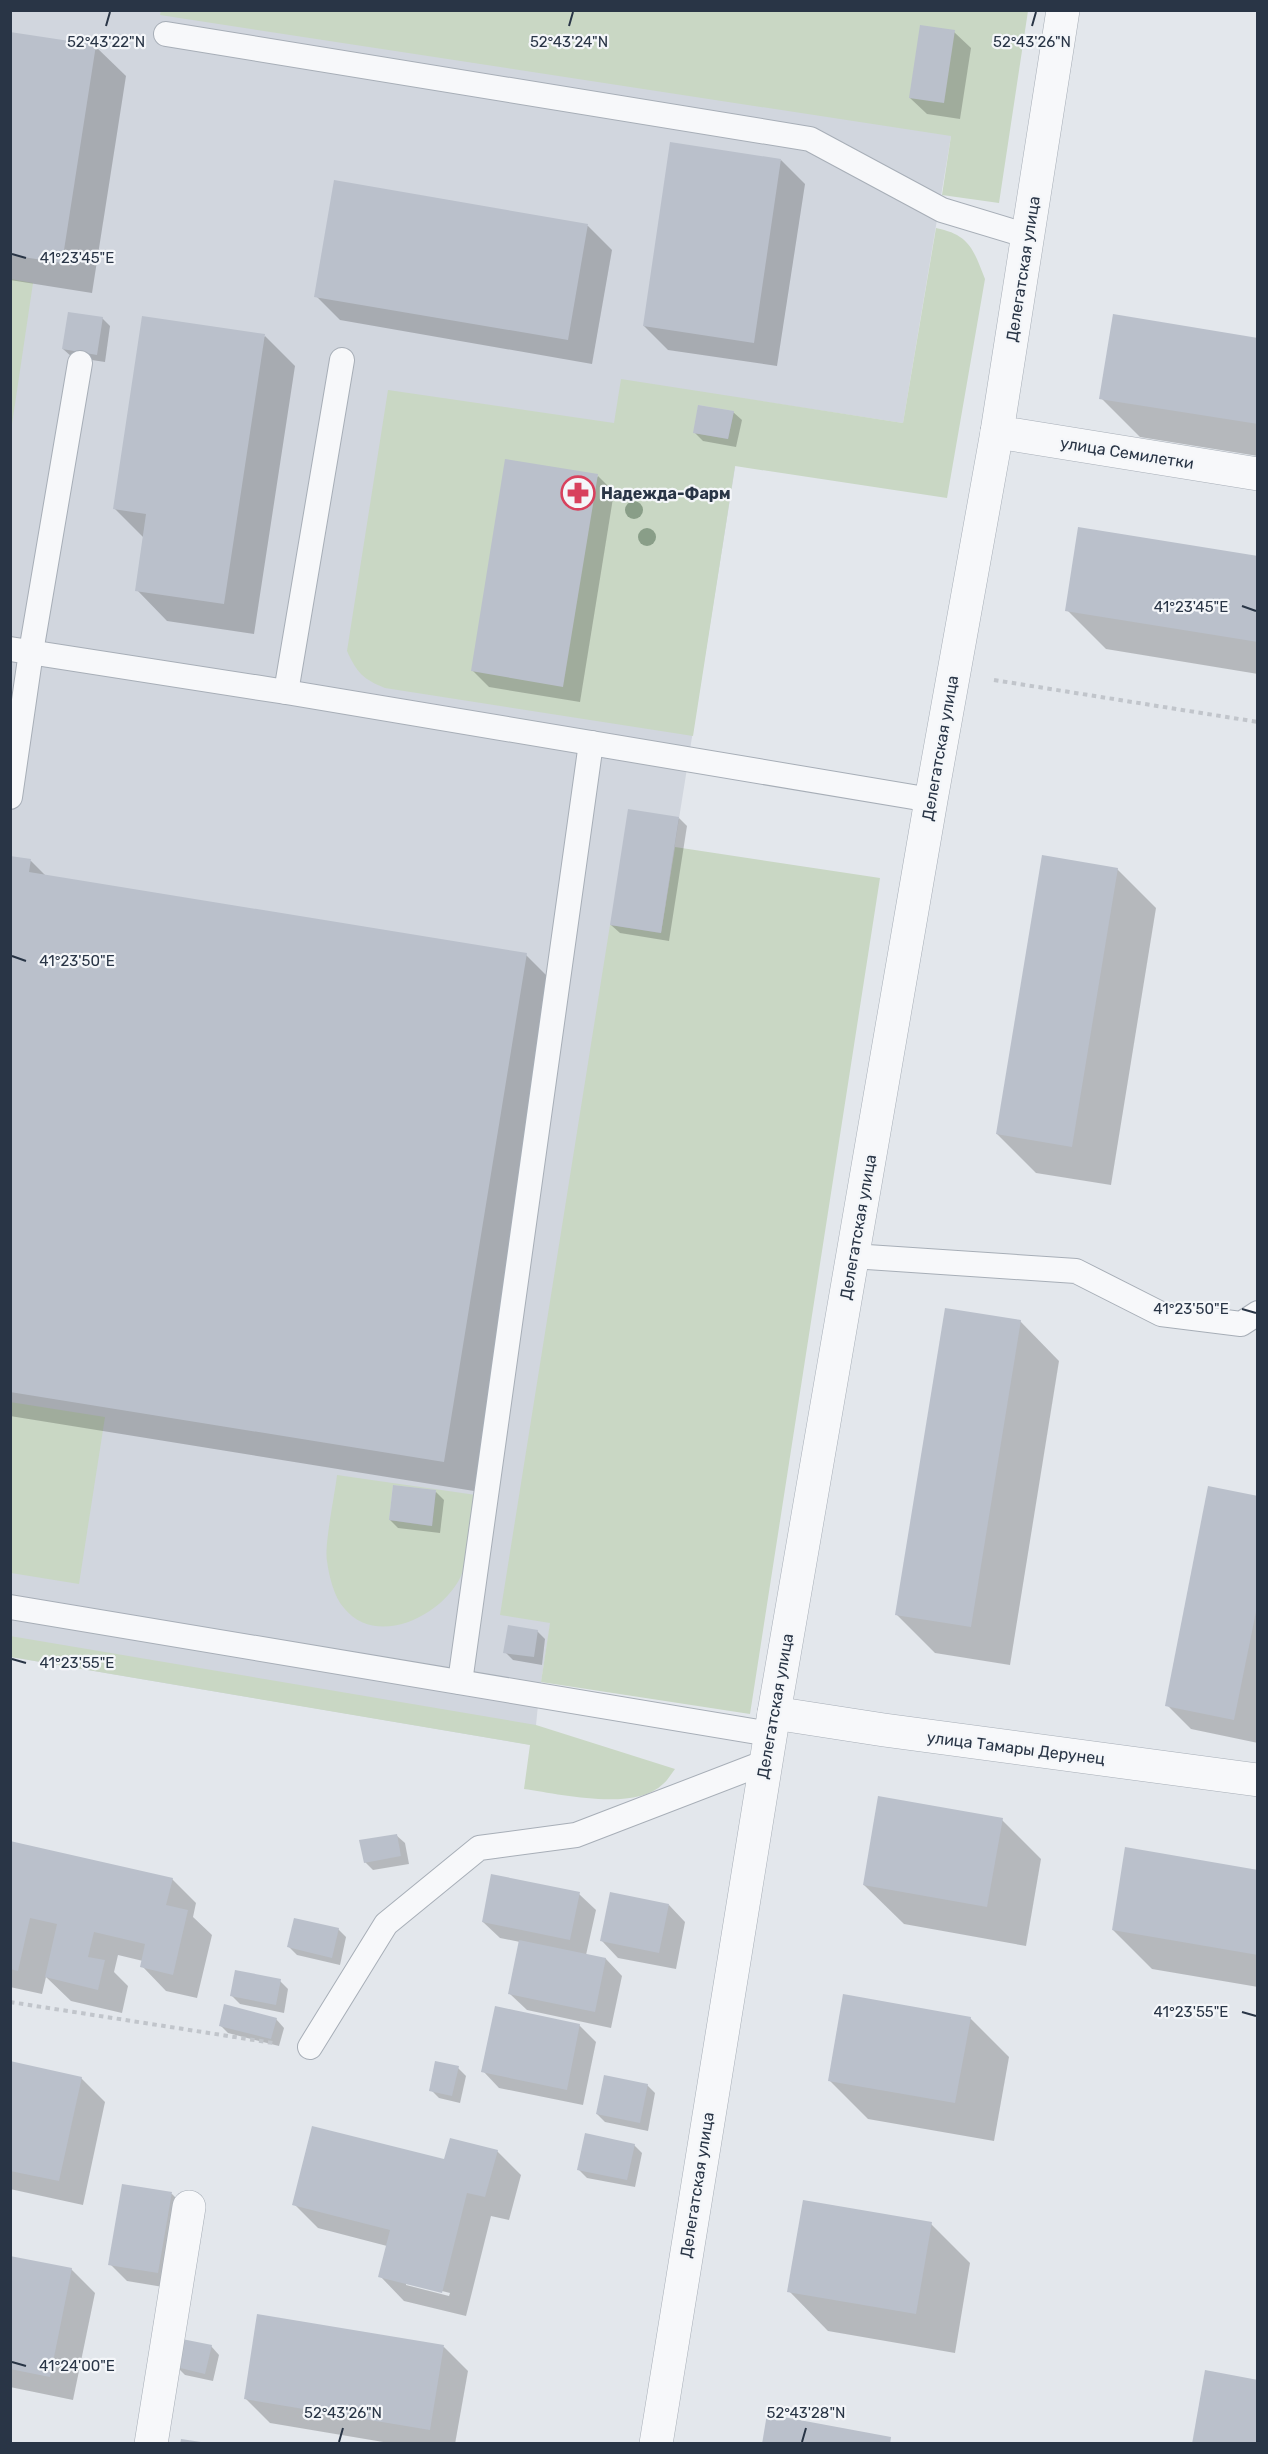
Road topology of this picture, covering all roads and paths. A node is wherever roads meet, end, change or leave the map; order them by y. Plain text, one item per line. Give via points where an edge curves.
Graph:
1 (1063, 10) edge
2 (166, 34) dead end
3 (1028, 236) junction
4 (342, 360) dead end
5 (81, 363) dead end
6 (997, 432) junction
7 (1257, 474) edge
8 (21, 650) edge
9 (954, 674) junction
10 (286, 692) junction
11 (1257, 722) edge
12 (591, 743) junction
13 (10, 797) edge
14 (931, 800) junction
15 (852, 1256) junction
16 (1257, 1313) edge
17 (10, 1607) edge
18 (460, 1682) junction
19 (770, 1736) junction
20 (1257, 1779) edge
21 (10, 2002) edge
22 (310, 2047) joint
23 (189, 2206) dead end
24 (151, 2444) edge
25 (656, 2444) edge

1 - 3 street, Делегатская улица
2 - 3 lane via 810,139 942,210
3 - 6 street, Делегатская улица
4 - 10 lane
5 - 8 lane
6 - 7 street, улица Семилетки
6 - 9 street, Делегатская улица
8 - 10 lane
8 - 13 lane
9 - 11 path
9 - 14 street, Делегатская улица
10 - 12 lane
12 - 14 lane
12 - 18 lane
14 - 15 street, Делегатская улица
15 - 16 lane via 1076,1271 1161,1314 1241,1324
15 - 19 street, Делегатская улица
17 - 18 lane
18 - 19 lane
19 - 20 street, улица Тамары Дерунец via 884,1730
19 - 22 lane via 576,1835 478,1848 386,1924
19 - 25 street, Делегатская улица
21 - 22 path via 246,2041
23 - 24 street

